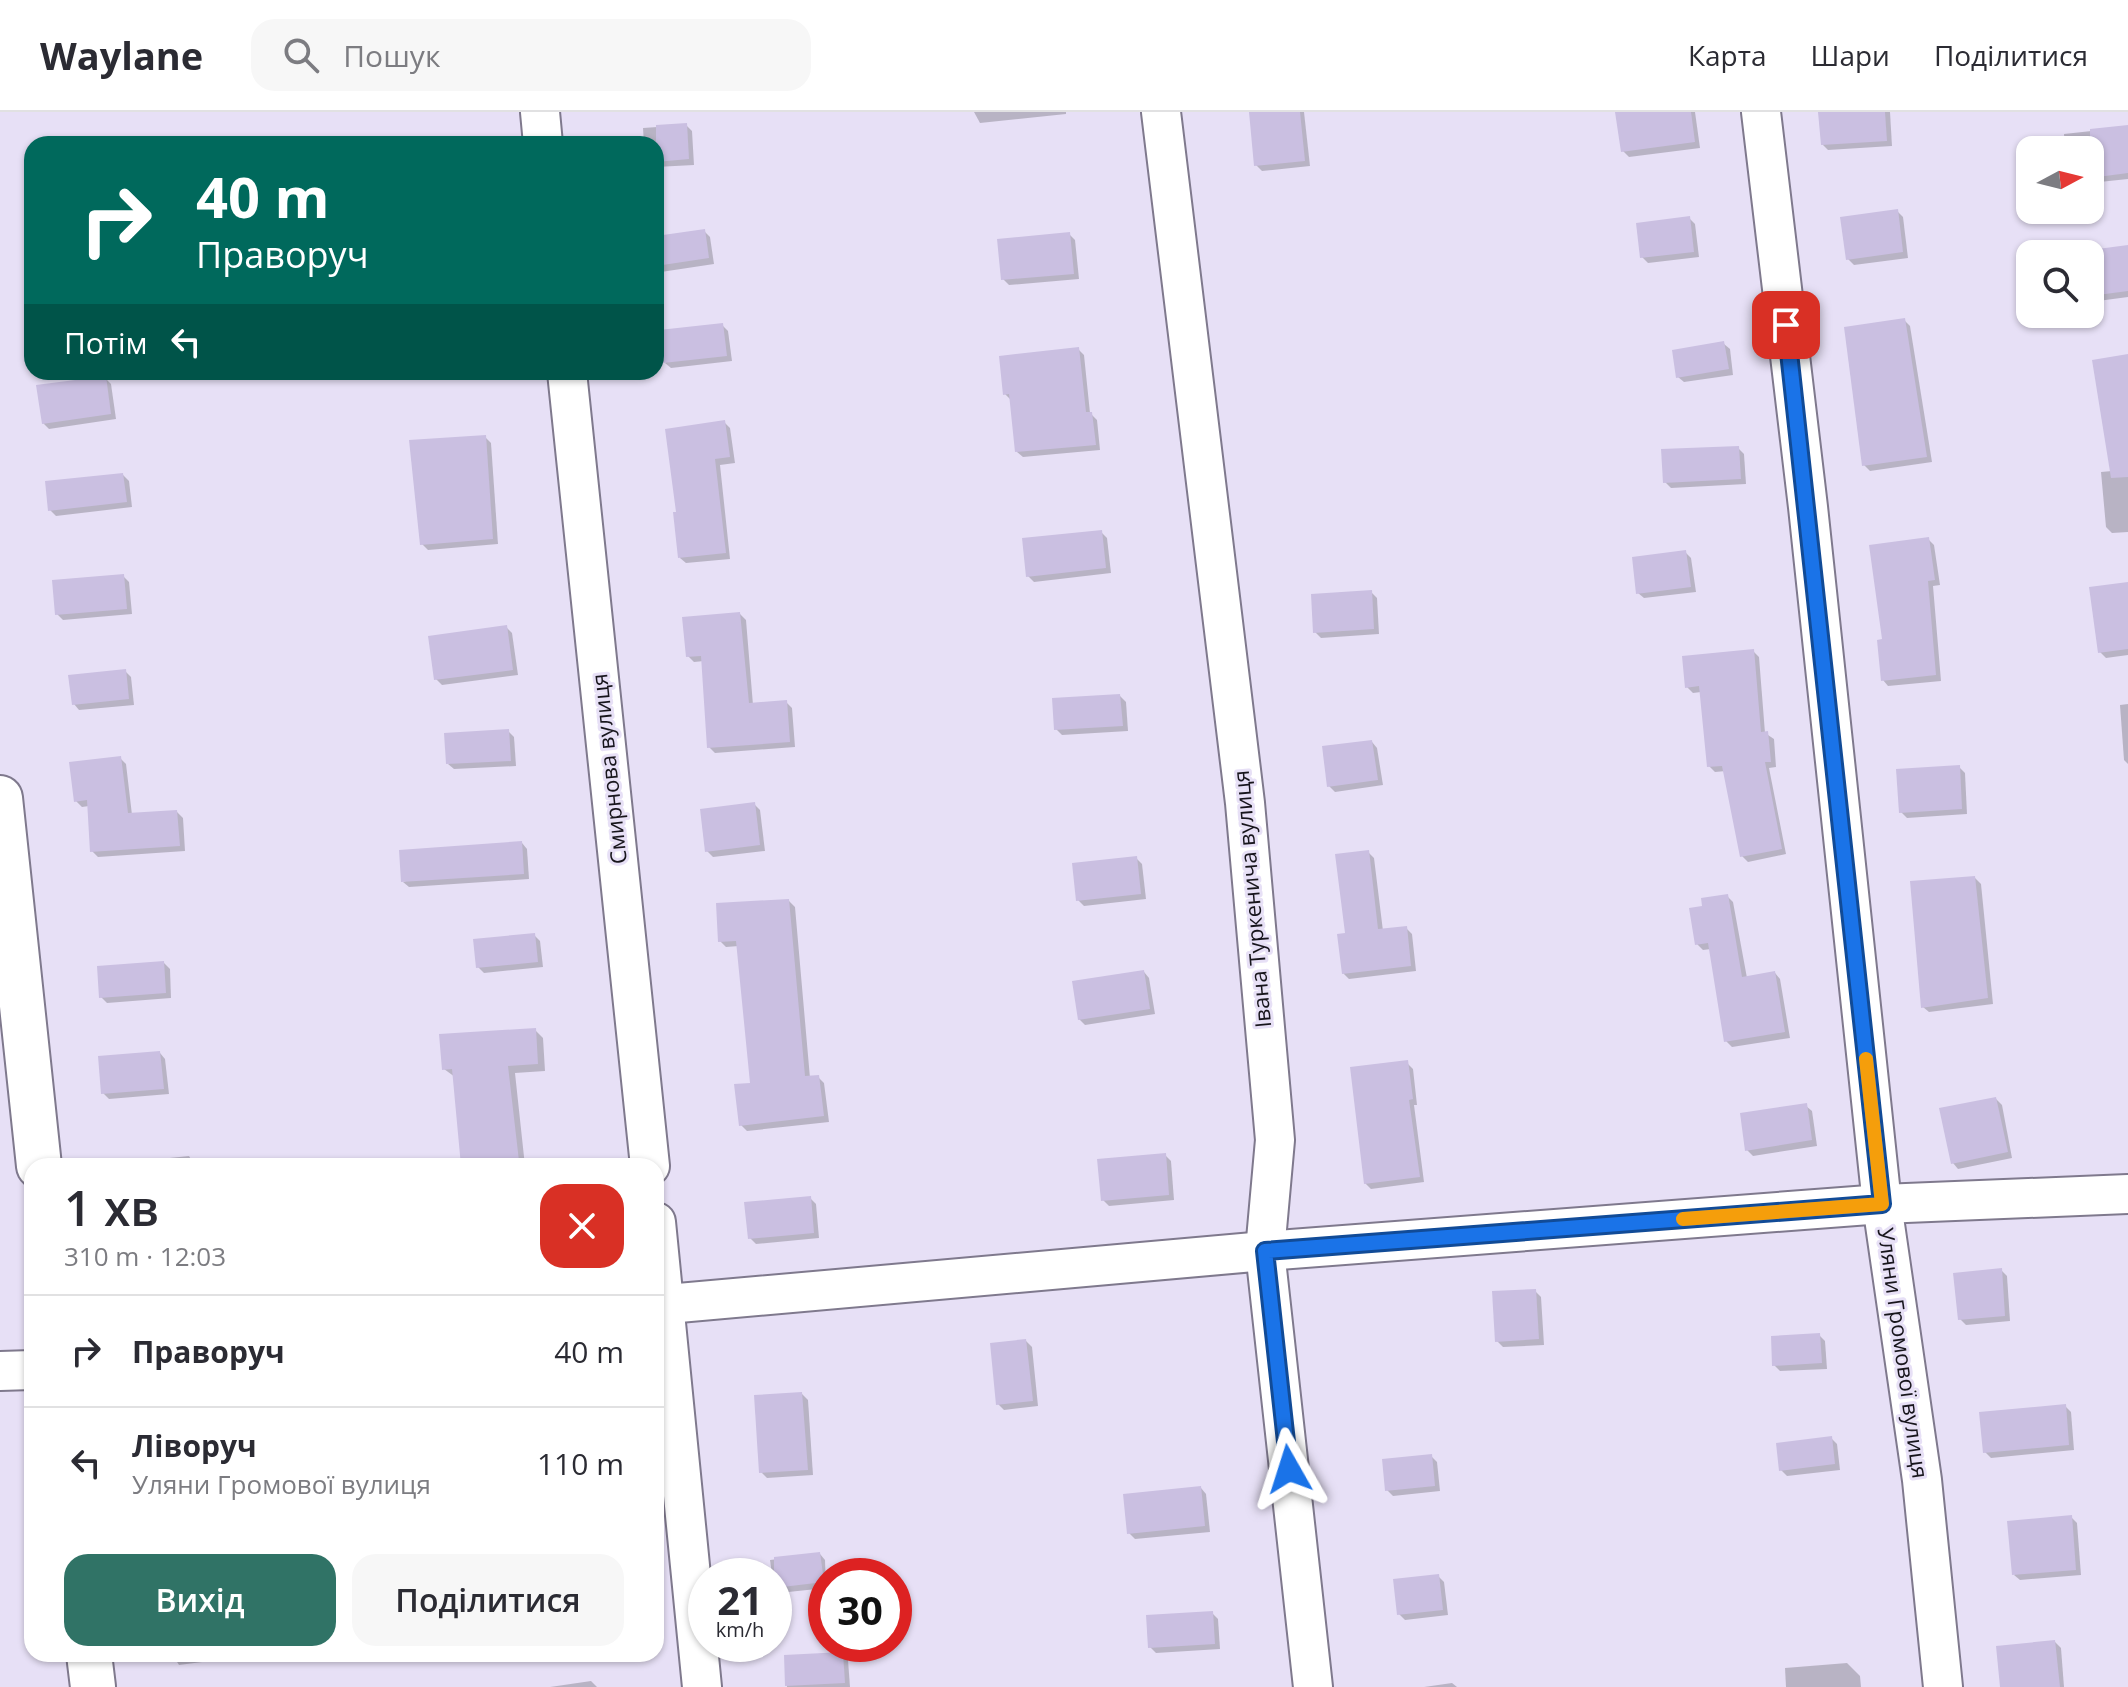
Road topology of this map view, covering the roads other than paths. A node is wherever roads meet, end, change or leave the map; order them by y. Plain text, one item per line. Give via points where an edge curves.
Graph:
1 (540, 112) edge
2 (1161, 112) edge
3 (1761, 112) edge
4 (542, 136) edge
5 (568, 380) edge
6 (0, 798) edge
7 (38, 1158) edge
8 (649, 1158) edge
9 (2128, 1194) edge
10 (1882, 1204) junction
11 (1265, 1251) junction
12 (664, 1305) edge
13 (664, 1341) edge
14 (24, 1370) edge
15 (0, 1371) edge
16 (90, 1662) edge
17 (93, 1687) edge
18 (702, 1687) edge
19 (1313, 1687) edge
20 (1943, 1687) edge

1 - 4 street
2 - 11 street, Івана Туркенича вулиця via 1247,833 1275,1140
3 - 10 street, Уляни Громової вулиця
5 - 8 street, Смирнова вулиця
6 - 7 street
9 - 10 street
10 - 11 street
10 - 20 street, Уляни Громової вулиця via 1922,1480
11 - 12 street
11 - 19 street, Івана Туркенича вулиця
13 - 18 street
14 - 15 street
16 - 17 street

